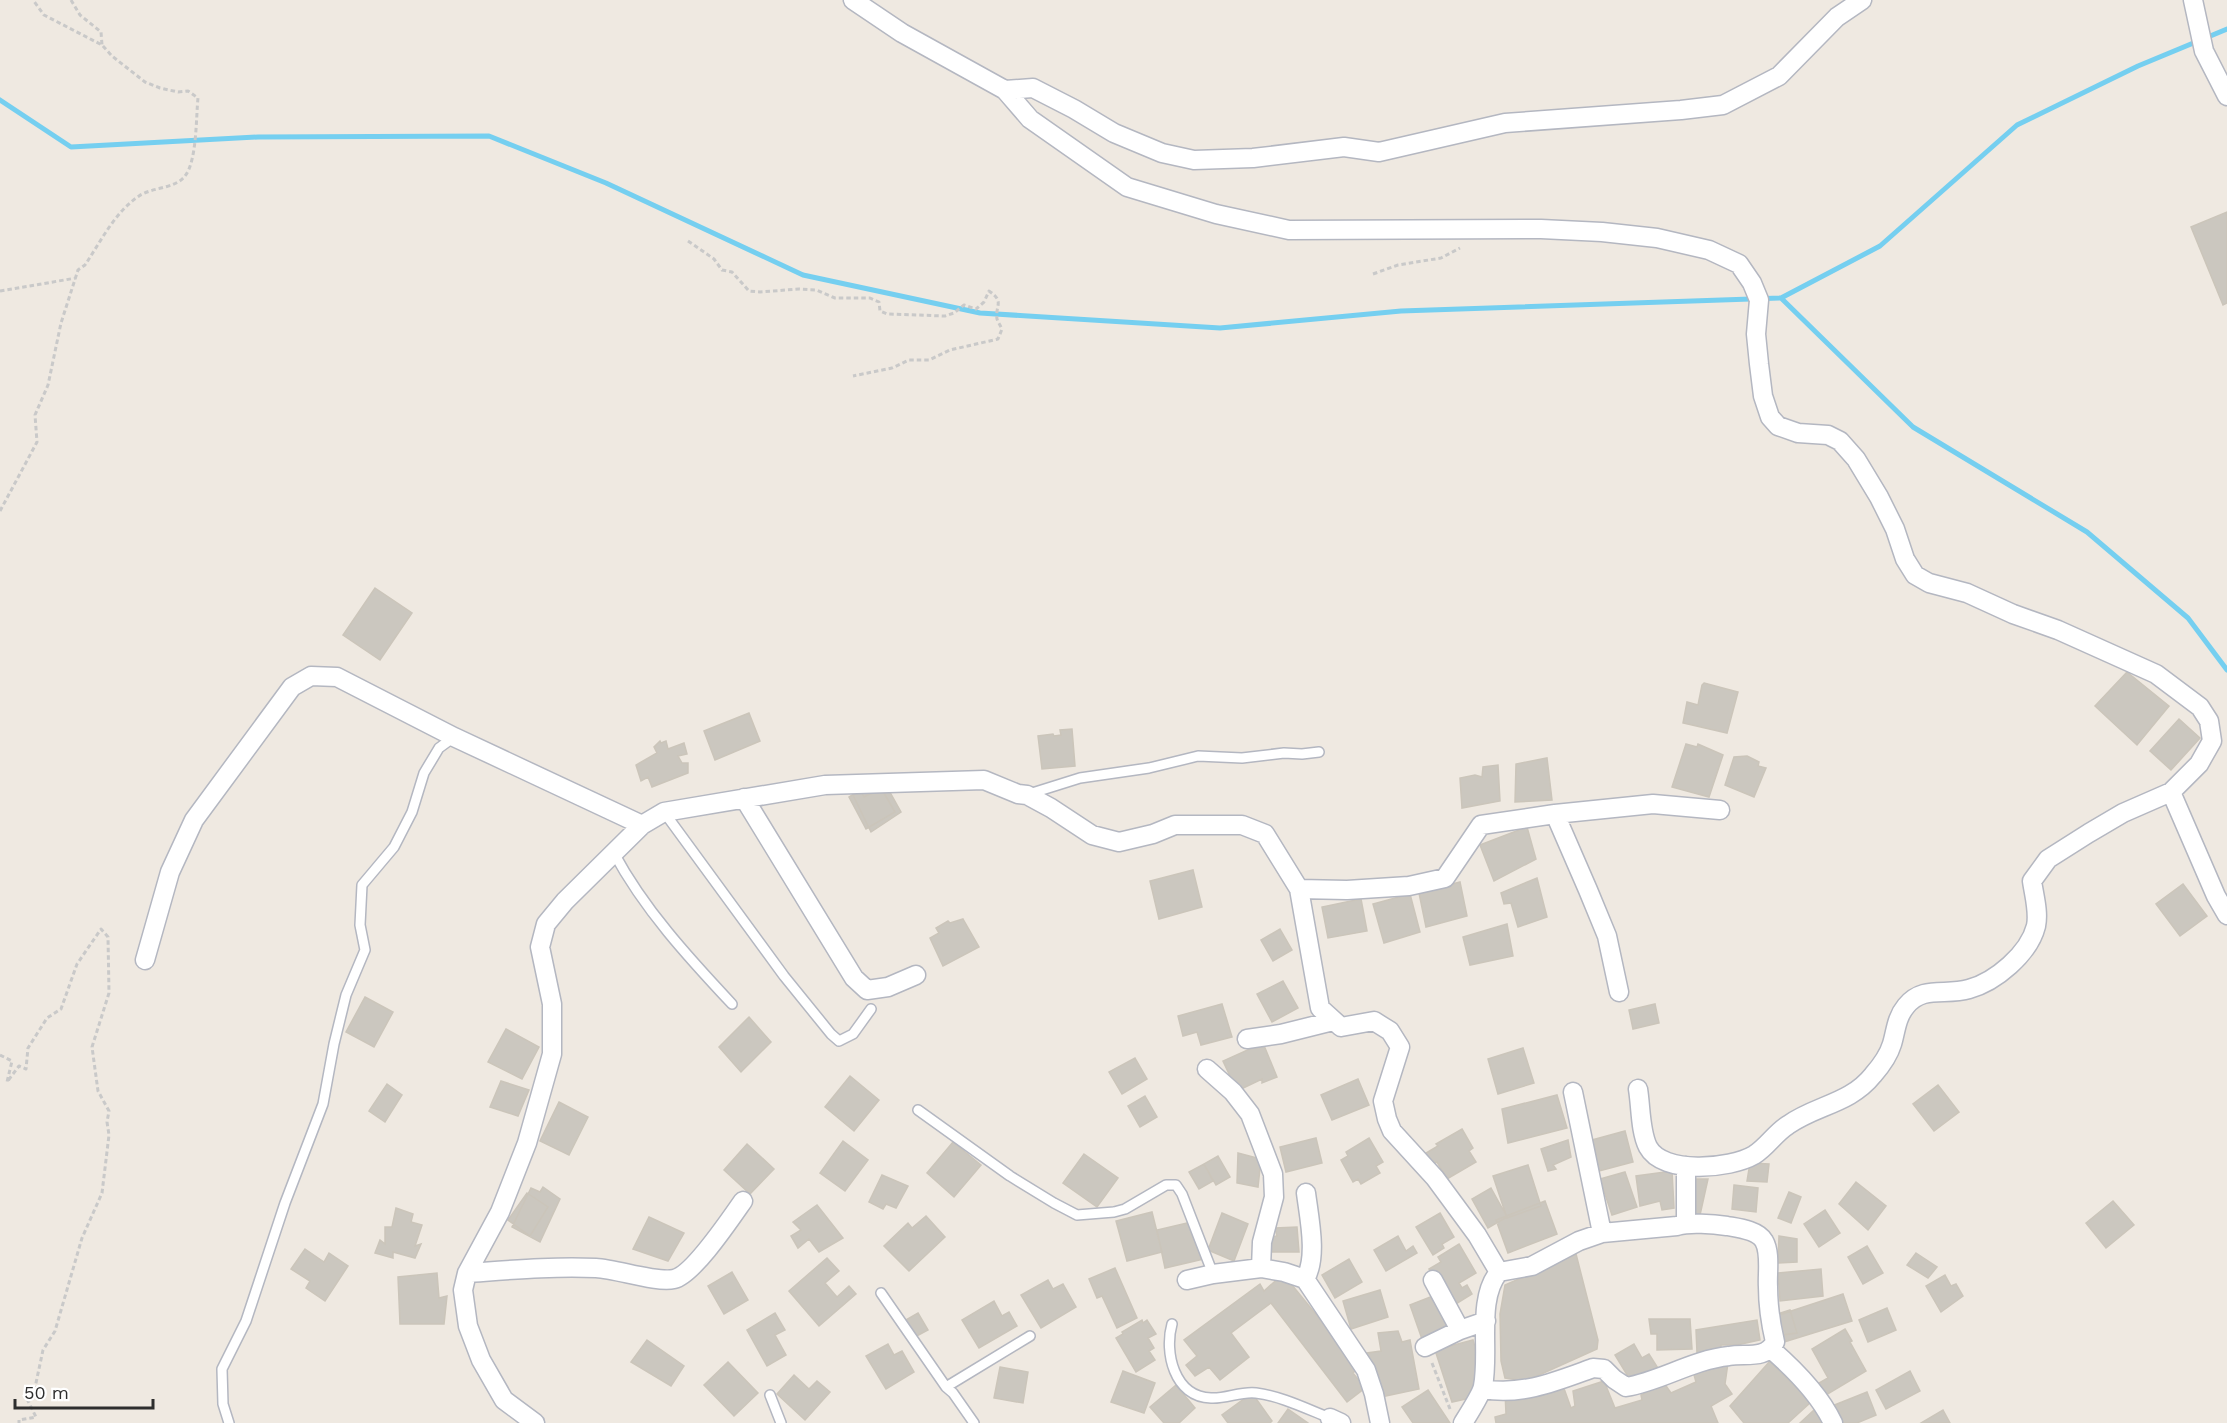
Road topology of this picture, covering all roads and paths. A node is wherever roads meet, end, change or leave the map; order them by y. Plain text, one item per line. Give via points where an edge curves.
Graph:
1 (33, 0) edge
2 (71, 0) edge
3 (853, 0) edge
4 (1862, 0) edge
5 (2193, 0) edge
6 (102, 45) junction
7 (1005, 90) junction
8 (2227, 96) edge
9 (1473, 230) junction
10 (688, 241) dead end
11 (1373, 274) dead end
12 (76, 278) junction
13 (0, 291) edge
14 (853, 376) dead end
15 (0, 511) edge
16 (454, 737) junction
17 (1319, 752) dead end
18 (2171, 792) junction
19 (1026, 795) junction
20 (744, 798) junction
21 (1720, 810) dead end
22 (664, 812) junction
23 (1555, 814) junction
24 (642, 825) junction
25 (614, 853) junction
26 (1299, 890) junction
27 (2227, 915) edge
28 (145, 960) dead end
29 (916, 975) dead end
30 (1619, 992) dead end
31 (732, 1004) dead end
32 (870, 1009) dead end
33 (1333, 1021) junction
34 (1247, 1040) dead end
35 (0, 1055) edge
36 (1207, 1069) dead end
37 (1638, 1089) dead end
38 (1573, 1092) dead end
39 (918, 1110) dead end
40 (1686, 1166) junction
41 (1306, 1193) dead end
42 (743, 1201) dead end
43 (1686, 1223) junction
44 (1602, 1233) junction
45 (1260, 1268) junction
46 (1499, 1272) junction
47 (467, 1273) junction
48 (1213, 1274) junction
49 (1305, 1279) junction
50 (1187, 1280) dead end
51 (1433, 1280) dead end
52 (881, 1293) dead end
53 (1486, 1321) junction
54 (1172, 1324) dead end
55 (1460, 1329) junction
56 (1030, 1336) dead end
57 (1425, 1347) joint
58 (1771, 1349) junction
59 (946, 1387) junction
60 (1483, 1389) junction
61 (770, 1395) dead end
62 (1457, 1417) edge
63 (1336, 1421) edge
64 (19, 1423) edge
65 (229, 1423) edge
66 (535, 1423) edge
67 (781, 1423) edge
68 (974, 1423) edge
69 (1380, 1423) edge
70 (1833, 1423) edge

1 - 6 path via 44,15
2 - 6 path via 80,15 101,32
3 - 7 street via 902,33
4 - 7 street via 1837,17 1779,76 1723,105 1505,123 1379,152 1344,147 1253,158 1194,160 1162,153 1114,133 1033,88
5 - 8 street via 2204,51
6 - 12 path via 145,82 178,92 188,91 198,98 192,160 178,182 142,194 125,206
7 - 9 street via 1030,119 1127,187 1216,214 1289,230
9 - 11 path via 1458,251
9 - 18 street via 1541,229 1657,238 1708,250 1738,264 1759,300 1756,334 1763,396 1770,417 1778,426 1798,433 1828,435 1840,441 1879,497 1915,575 2135,664 2156,674 2200,707 2212,741 2199,764
10 - 14 path via 707,253 722,270 732,272 749,291 816,290 835,298 870,298 879,302 880,311 887,314 945,316 964,304 976,309 989,291 996,296 1002,329 998,339 950,350 929,360 909,360
12 - 13 path
12 - 15 path via 48,385 35,415 37,442
16 - 24 street
16 - 28 street via 337,677 311,676 292,687 194,820 170,872
16 - 65 lane via 439,748 424,773 412,812 394,847 362,885 360,925 365,950 346,995 323,1104 246,1321 222,1369 223,1404
17 - 19 lane via 1242,758 1198,756 1080,778
18 - 27 street
18 - 40 street via 2123,813 2048,859 2032,881 2036,926 2026,948 1988,982 1947,993 1924,992 1906,1006 1895,1025 1891,1046 1855,1094 1788,1125 1753,1155 1722,1164
19 - 20 street via 984,780 825,785
19 - 26 street via 1092,835 1119,842 1176,825 1242,825 1265,834
20 - 22 street
20 - 29 street via 854,978 867,990 888,987
21 - 23 street via 1653,804
22 - 24 street
22 - 32 lane via 770,958 831,1034 840,1041 853,1034
23 - 26 street via 1481,825 1445,878 1408,886
23 - 30 street via 1606,936
24 - 25 street
25 - 31 lane via 642,900
25 - 47 street via 546,924 540,947 552,1004 552,1054 527,1143 500,1212
26 - 33 street via 1320,1008
33 - 34 street
33 - 46 street via 1341,1027 1374,1021 1390,1031 1400,1047 1383,1101 1392,1131 1435,1178
35 - 64 path via 12,1061 7,1082 19,1066 26,1069 28,1048 47,1018 61,1009 77,964 101,929 108,937 109,993 92,1047 98,1091 109,1111 102,1193 82,1238 55,1331 44,1350 33,1397 28,1401 36,1417
36 - 45 street via 1250,1114 1274,1174 1274,1197 1262,1242
37 - 40 street via 1647,1145 1670,1164
38 - 44 street
39 - 48 lane via 1010,1176 1077,1215 1125,1209 1166,1185 1176,1185
40 - 43 street
41 - 49 street via 1311,1258
42 - 47 street via 695,1264 673,1280 598,1268
43 - 44 street
43 - 58 street via 1734,1227 1764,1240 1775,1342
44 - 46 street via 1579,1240 1532,1266
45 - 48 street
45 - 49 street
46 - 53 street via 1491,1281
47 - 66 street via 463,1290 468,1326 481,1360 504,1400
48 - 50 street
49 - 69 street via 1365,1370
51 - 55 street
52 - 59 lane
53 - 55 street
53 - 60 street
54 - 63 lane via 1168,1346 1172,1363 1178,1379 1191,1392 1209,1398 1254,1392
55 - 57 street
56 - 59 lane
57 - 62 path
58 - 60 street via 1765,1354 1704,1360 1626,1387 1604,1369 1593,1368 1527,1390
58 - 70 street via 1796,1373
59 - 68 lane
60 - 62 street
61 - 67 lane

